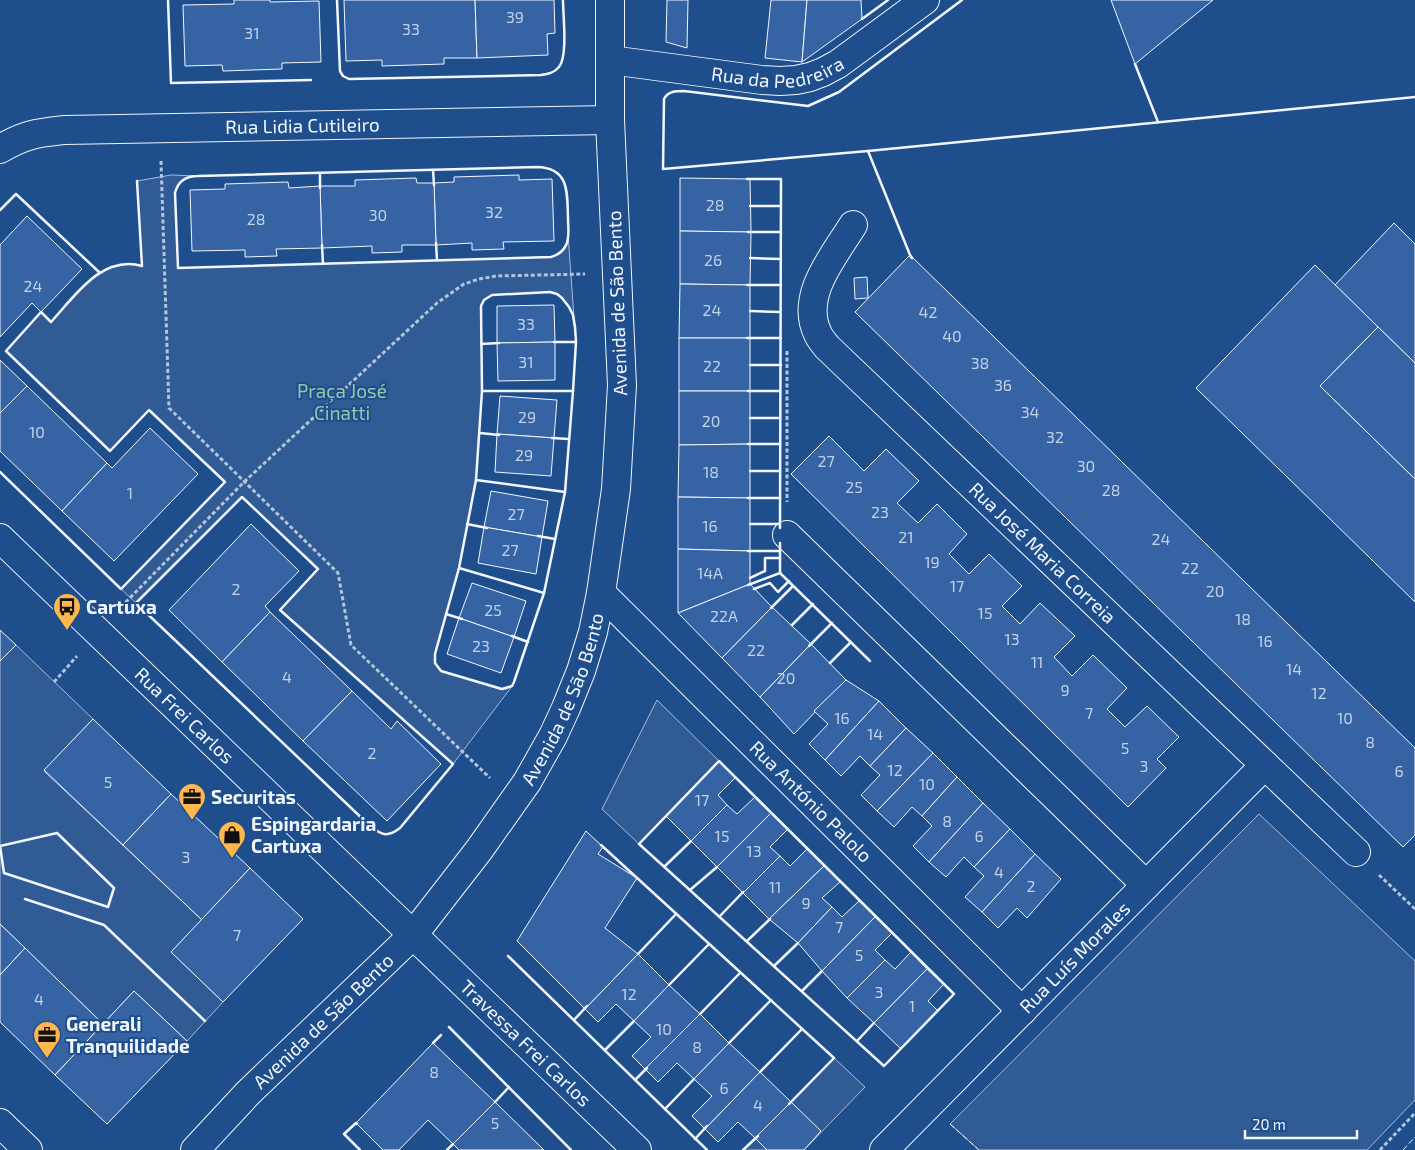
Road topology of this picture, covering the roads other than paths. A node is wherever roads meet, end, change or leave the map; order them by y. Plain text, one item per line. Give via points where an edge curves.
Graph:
1 (610, 0) edge
2 (926, 0) edge
3 (610, 60) junction
4 (610, 120) junction
5 (0, 149) edge
6 (853, 225) dead end
7 (787, 535) road end
8 (0, 538) edge
9 (601, 593) junction
10 (1265, 765) junction
11 (1356, 852) road end
12 (1146, 885) junction
13 (414, 935) junction
14 (1022, 1011) junction
15 (0, 1123) edge
16 (28, 1150) edge
17 (195, 1150) edge
18 (637, 1150) edge
19 (884, 1150) edge

1 - 3 street, Avenida de São Bento
2 - 3 street, Rua da Pedreira via 838,64 796,80 762,80
3 - 4 street, Avenida de São Bento
4 - 5 street, Rua Lidia Cutileiro via 65,130 35,133
4 - 9 street, Avenida de São Bento via 622,385 616,490
6 - 10 street, Rua José Maria Correia via 820,279 814,296 813,316 827,347
7 - 12 street
8 - 13 street, Rua Frei Carlos
9 - 13 street, Avenida de São Bento via 581,671 538,764 479,850
9 - 14 street, Rua António Palolo
10 - 11 street, Rua José Maria Correia
10 - 12 street, Rua Luís Morales
12 - 14 street, Rua Luís Morales
13 - 17 street, Avenida de São Bento via 248,1093
13 - 18 street, Travessa Frei Carlos
14 - 19 street, Rua Luís Morales
15 - 16 street

